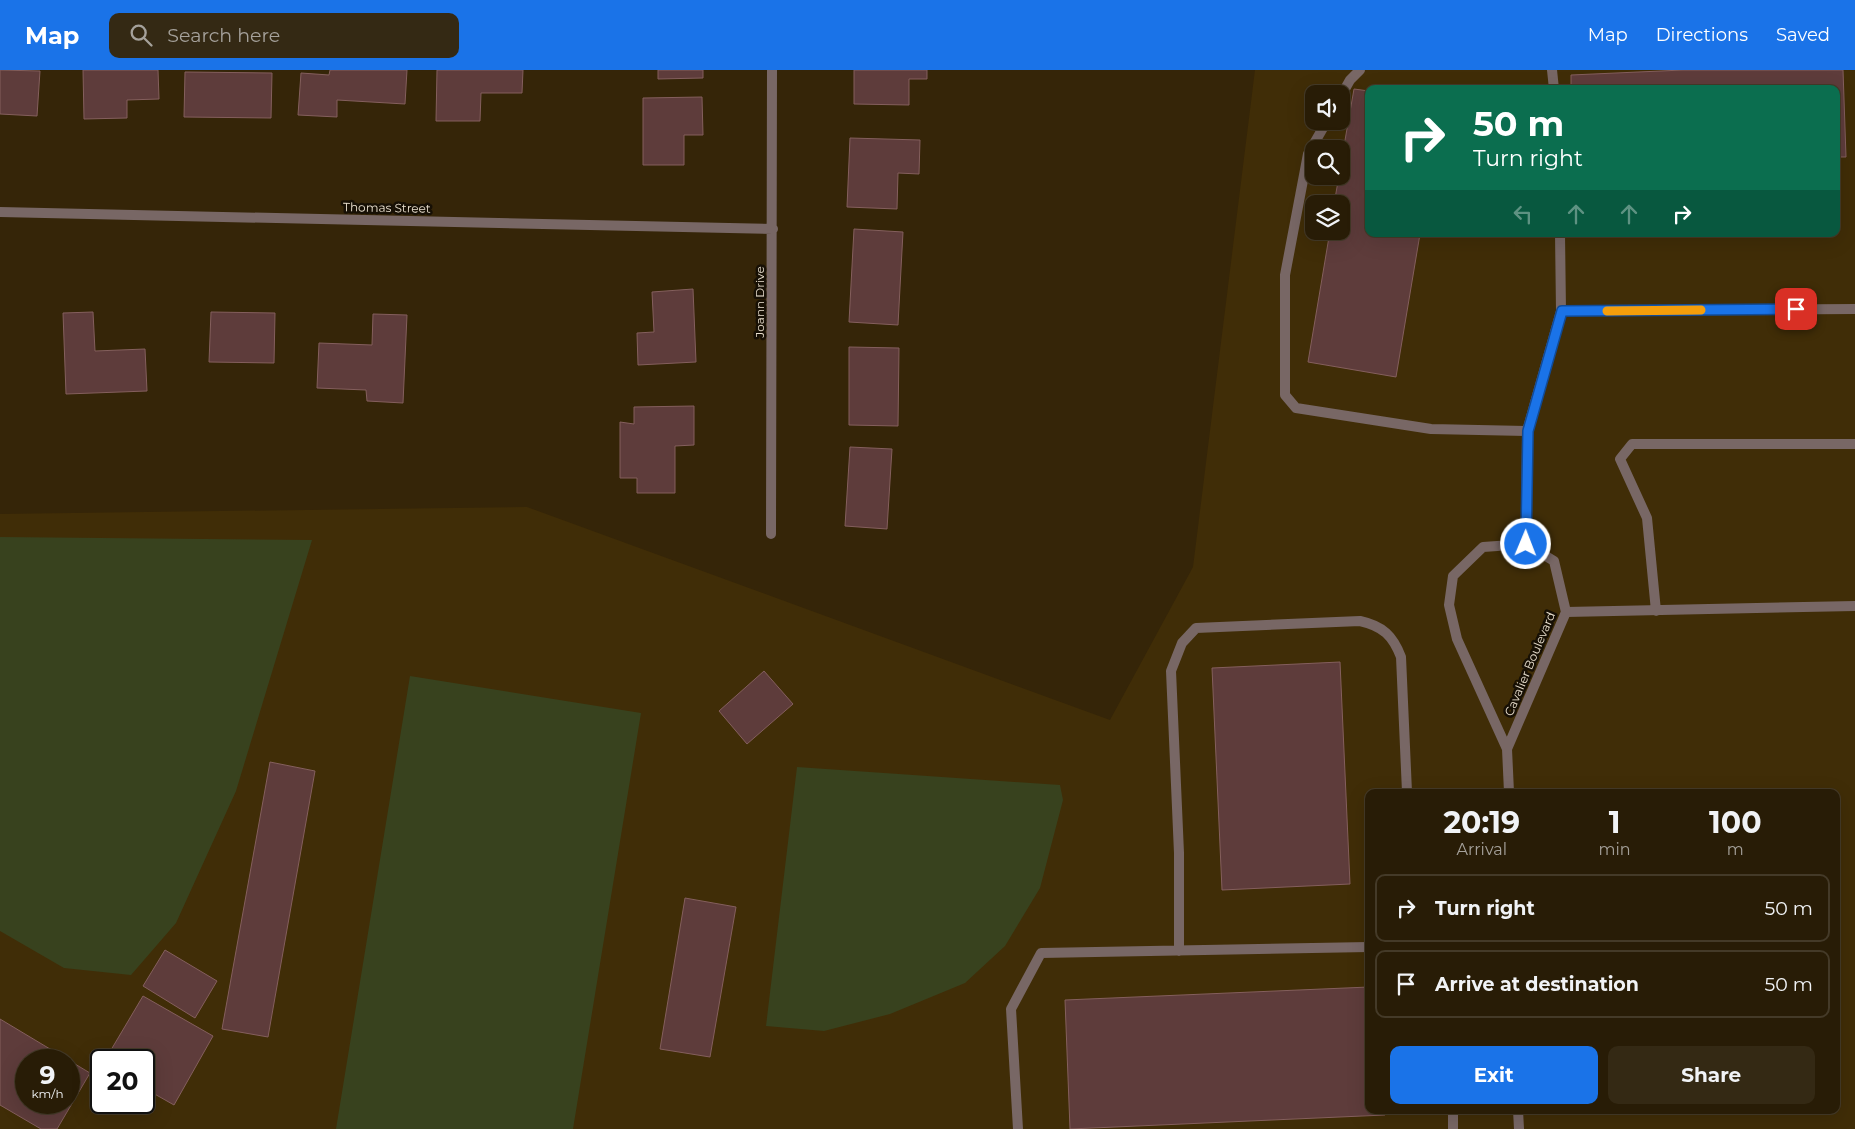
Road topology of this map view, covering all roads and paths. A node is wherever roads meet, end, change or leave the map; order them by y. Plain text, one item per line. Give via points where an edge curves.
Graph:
1 (772, 70) edge
2 (1360, 70) edge
3 (1552, 70) edge
4 (1347, 85) edge
5 (1554, 85) edge
6 (1322, 130) edge
7 (0, 212) edge
8 (772, 230) junction
9 (1560, 237) edge
10 (1855, 309) edge
11 (1562, 311) junction
12 (1528, 431) junction
13 (1855, 444) edge
14 (771, 534) dead end
15 (1526, 544) junction
16 (1855, 606) edge
17 (1656, 610) junction
18 (1566, 612) junction
19 (1507, 749) junction
20 (1406, 789) edge
21 (1509, 789) edge
22 (1365, 947) edge
23 (1179, 950) junction
24 (1453, 1114) edge
25 (1518, 1114) edge
26 (1018, 1129) edge
27 (1453, 1129) edge
28 (1519, 1129) edge

1 - 8 street, Joann Drive
2 - 4 street
3 - 5 street
6 - 12 street via 1308,154 1286,275 1286,395 1296,408 1431,429
7 - 8 street, Thomas Street
8 - 14 street, Joann Drive
9 - 11 street
10 - 11 street
11 - 12 street
12 - 15 street
13 - 17 street via 1632,444 1620,459 1647,518
15 - 18 street, Cavalier Boulevard via 1554,561
15 - 19 street, Cavalier Boulevard via 1483,547 1453,576 1449,605 1456,639
16 - 17 street
17 - 18 street
18 - 19 street, Cavalier Boulevard
19 - 21 street, Cavalier Boulevard
20 - 23 street via 1401,657 1395,642 1385,632 1374,624 1360,621 1196,628 1182,643 1171,670
22 - 23 street
23 - 26 street via 1041,953 1011,1009
24 - 27 street
25 - 28 street

